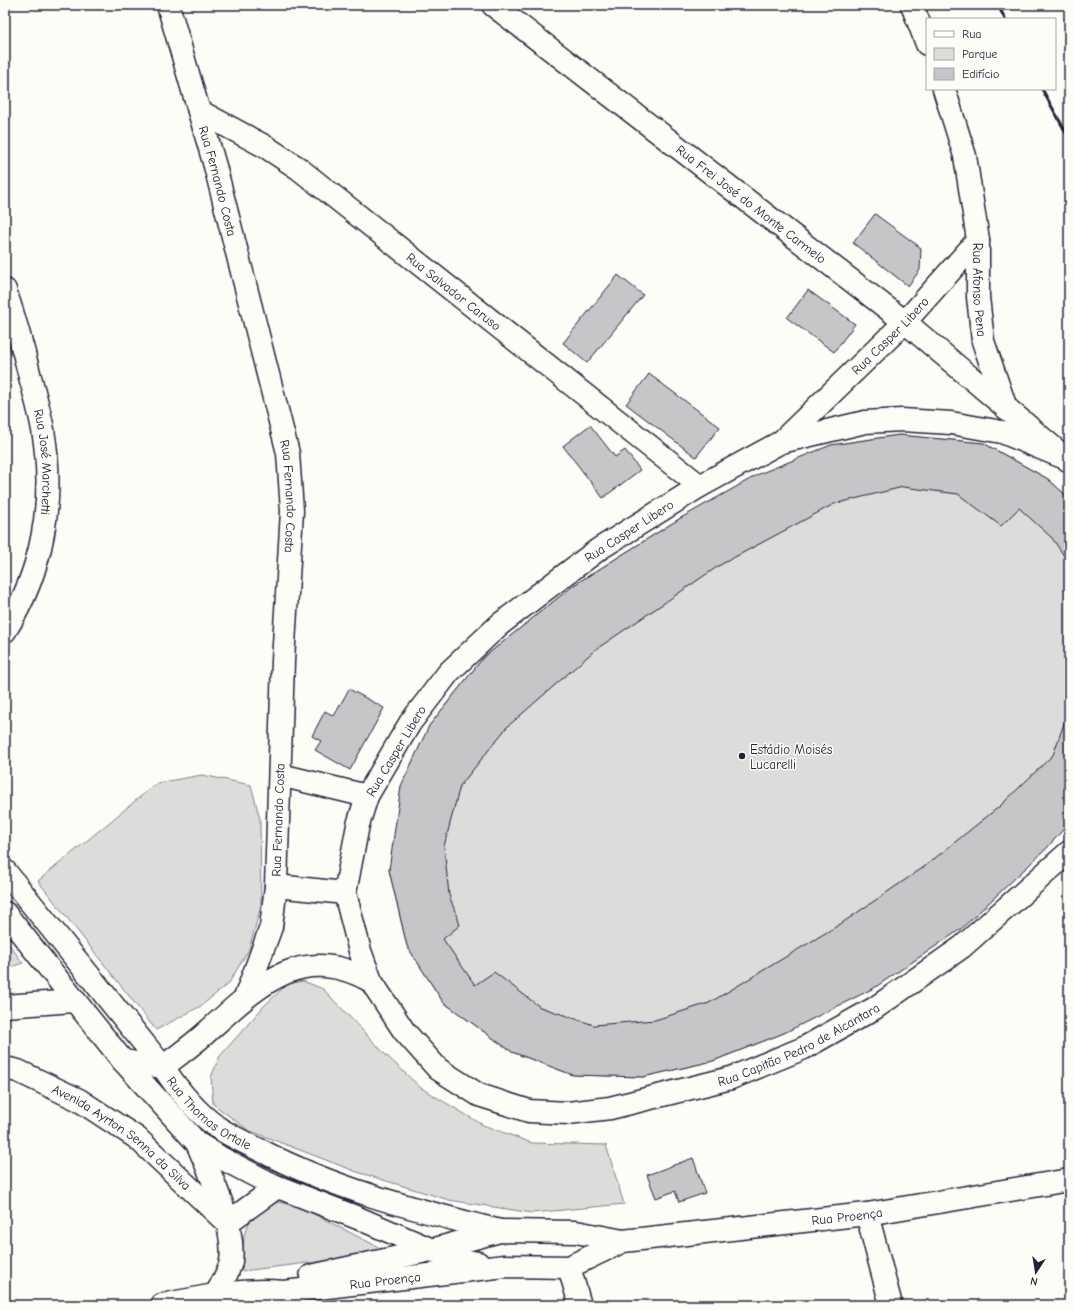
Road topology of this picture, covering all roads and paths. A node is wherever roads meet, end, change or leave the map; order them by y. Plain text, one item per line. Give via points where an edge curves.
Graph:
1 (168, 5) edge
2 (493, 5) edge
3 (912, 5) edge
4 (926, 41) edge
5 (944, 90) edge
6 (199, 111) junction
7 (978, 240) junction
8 (5, 290) edge
9 (905, 322) junction
10 (1006, 408) junction
11 (781, 442) junction
12 (1067, 461) edge
13 (700, 486) junction
14 (5, 631) edge
15 (280, 775) junction
16 (367, 796) junction
17 (1069, 852) edge
18 (5, 871) edge
19 (276, 886) junction
20 (345, 893) junction
21 (5, 913) edge
22 (371, 981) junction
23 (245, 998) junction
24 (74, 1001) junction
25 (5, 1006) edge
26 (123, 1061) junction
27 (163, 1067) junction
28 (5, 1068) edge
29 (479, 1095) joint
30 (196, 1143) junction
31 (1069, 1180) edge
32 (277, 1187) junction
33 (867, 1214) junction
34 (227, 1223) junction
35 (500, 1231) junction
36 (623, 1241) junction
37 (431, 1250) junction
38 (505, 1266) junction
39 (569, 1267) junction
40 (279, 1292) edge
41 (216, 1295) junction
42 (162, 1305) edge
43 (580, 1305) edge
44 (892, 1305) edge

1 - 6 street, Rua Fernando Costa
2 - 9 street, Rua Frei José do Monte Carmelo
3 - 4 street
5 - 7 street, Rua Afonso Pena via 965,156
6 - 13 street, Rua Salvador Caruso via 298,168
6 - 15 street, Rua Fernando Costa via 288,453 292,511 283,661
7 - 9 street, Rua Casper Libero
7 - 10 street, Rua Afonso Pena via 978,297 983,341
8 - 14 street, Rua José Marchetti via 17,323 43,430 48,482 45,524 34,573
9 - 10 street, Rua Frei José do Monte Carmelo
9 - 11 street, Rua Casper Libero
10 - 12 street
11 - 12 street, Rua Casper Libero via 865,422 902,420 951,423 1002,432
11 - 13 street, Rua Casper Libero
13 - 16 street, Rua Casper Libero via 599,549 493,630 448,672 414,718
15 - 16 street
15 - 19 street, Rua Fernando Costa
16 - 20 street, Rua Casper Libero via 358,825
17 - 29 street, Rua Capitão Pedro de Alcantara via 962,947 875,1008 804,1048 738,1075 610,1108 568,1113 529,1111
18 - 27 street, Rua Thomas Ortale
19 - 20 street
19 - 23 street, Rua Fernando Costa via 271,927
20 - 22 street, Rua Casper Libero via 360,951
21 - 24 street, Rua Thomas Ortale
22 - 23 street, Rua Fernando Costa via 332,966 303,966 278,975
22 - 29 street, Rua Casper Libero via 404,1031 438,1069
23 - 27 street, Rua Fernando Costa
24 - 25 street
24 - 26 street, Rua Thomas Ortale
26 - 27 street
26 - 30 street, Rua Thomas Ortale
27 - 35 street, Rua Thomas Ortale via 177,1088 218,1128 291,1166 343,1187 435,1215
28 - 34 street, Avenida Ayrton Senna da Silva via 18,1071 79,1100 137,1138
30 - 32 street, Rua Thomas Ortale
30 - 34 street via 219,1196
31 - 33 street, Rua Proença
32 - 34 street
32 - 37 street, Rua Thomas Ortale
33 - 36 street, Rua Proença
33 - 44 street
34 - 41 street via 231,1246 230,1261
35 - 36 street, Rua Proença via 576,1232
35 - 37 street, Rua Proença
36 - 39 street, Rua Proença
37 - 38 street, Rua Proença via 464,1260
37 - 40 street, Rua Proença
38 - 39 street, Rua Proença
38 - 40 street, Rua Proença
39 - 43 street
40 - 41 street, Rua Proença
41 - 42 street, Rua Proença

